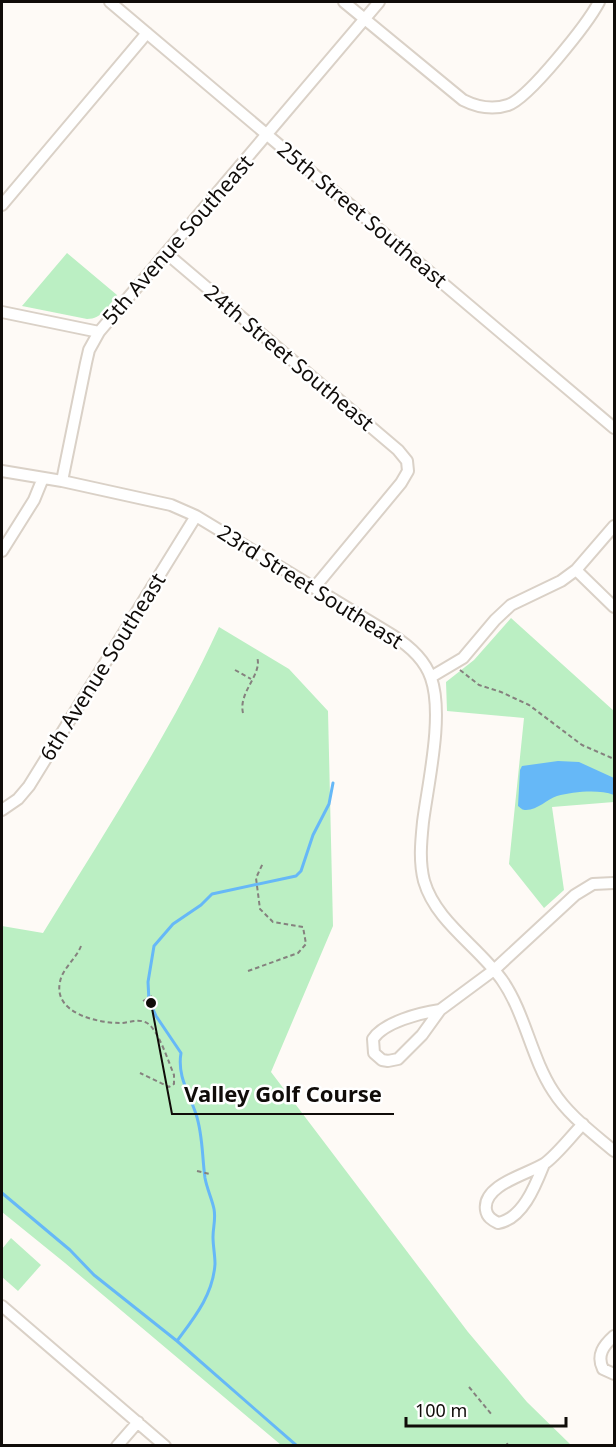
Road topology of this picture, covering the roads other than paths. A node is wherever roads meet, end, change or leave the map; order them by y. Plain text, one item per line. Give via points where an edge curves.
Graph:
1 (110, 2) edge
2 (344, 2) edge
3 (379, 2) edge
4 (599, 2) edge
5 (364, 18) junction
6 (147, 33) junction
7 (268, 135) junction
8 (2, 205) edge
9 (166, 253) junction
10 (2, 312) edge
11 (99, 332) junction
12 (615, 428) edge
13 (2, 471) edge
14 (43, 478) junction
15 (62, 481) junction
16 (196, 516) junction
17 (615, 526) edge
18 (2, 551) edge
19 (576, 570) junction
20 (314, 588) junction
21 (615, 607) edge
22 (431, 677) junction
23 (2, 810) edge
24 (612, 883) edge
25 (494, 970) junction
26 (440, 1010) junction
27 (583, 1124) junction
28 (615, 1151) edge
29 (544, 1164) junction
30 (2, 1306) edge
31 (615, 1336) edge
32 (615, 1374) edge
33 (138, 1422) junction
34 (117, 1446) edge
35 (165, 1446) edge

1 - 6 street, 25th Street Southeast
2 - 5 street
3 - 5 street, 5th Avenue Southeast
4 - 5 street via 586,23 523,96 500,107 476,106 463,100
5 - 7 street, 5th Avenue Southeast
6 - 7 street, 25th Street Southeast
6 - 8 street
7 - 9 street, 5th Avenue Southeast
7 - 12 street, 25th Street Southeast
9 - 11 street, 5th Avenue Southeast
9 - 20 street, 24th Street Southeast via 398,450 408,465 401,483
10 - 11 street
11 - 15 street, 5th Avenue Southeast via 89,350
13 - 14 street, 23rd Street Southeast
14 - 15 street, 23rd Street Southeast
14 - 18 street
15 - 16 street, 23rd Street Southeast via 171,505
16 - 20 street, 23rd Street Southeast
16 - 23 street, 6th Avenue Southeast via 29,786
17 - 19 street
19 - 21 street
19 - 22 street via 561,582 511,605 470,651
20 - 22 street, 23rd Street Southeast via 405,644
22 - 25 street, 23rd Street Southeast via 436,713 421,839 423,874 436,907
24 - 25 street via 593,884 575,895
25 - 26 street
25 - 27 street, 23rd Street Southeast via 511,995 554,1092
26 - 26 street via 398,1059 382,1060 374,1053 373,1040 380,1031
27 - 28 street, 23rd Street Southeast
27 - 29 street
29 - 29 street via 514,1216 498,1222 489,1217 486,1202 491,1193
30 - 33 street
31 - 32 street via 604,1346 600,1359 603,1369
33 - 34 street
33 - 35 street

